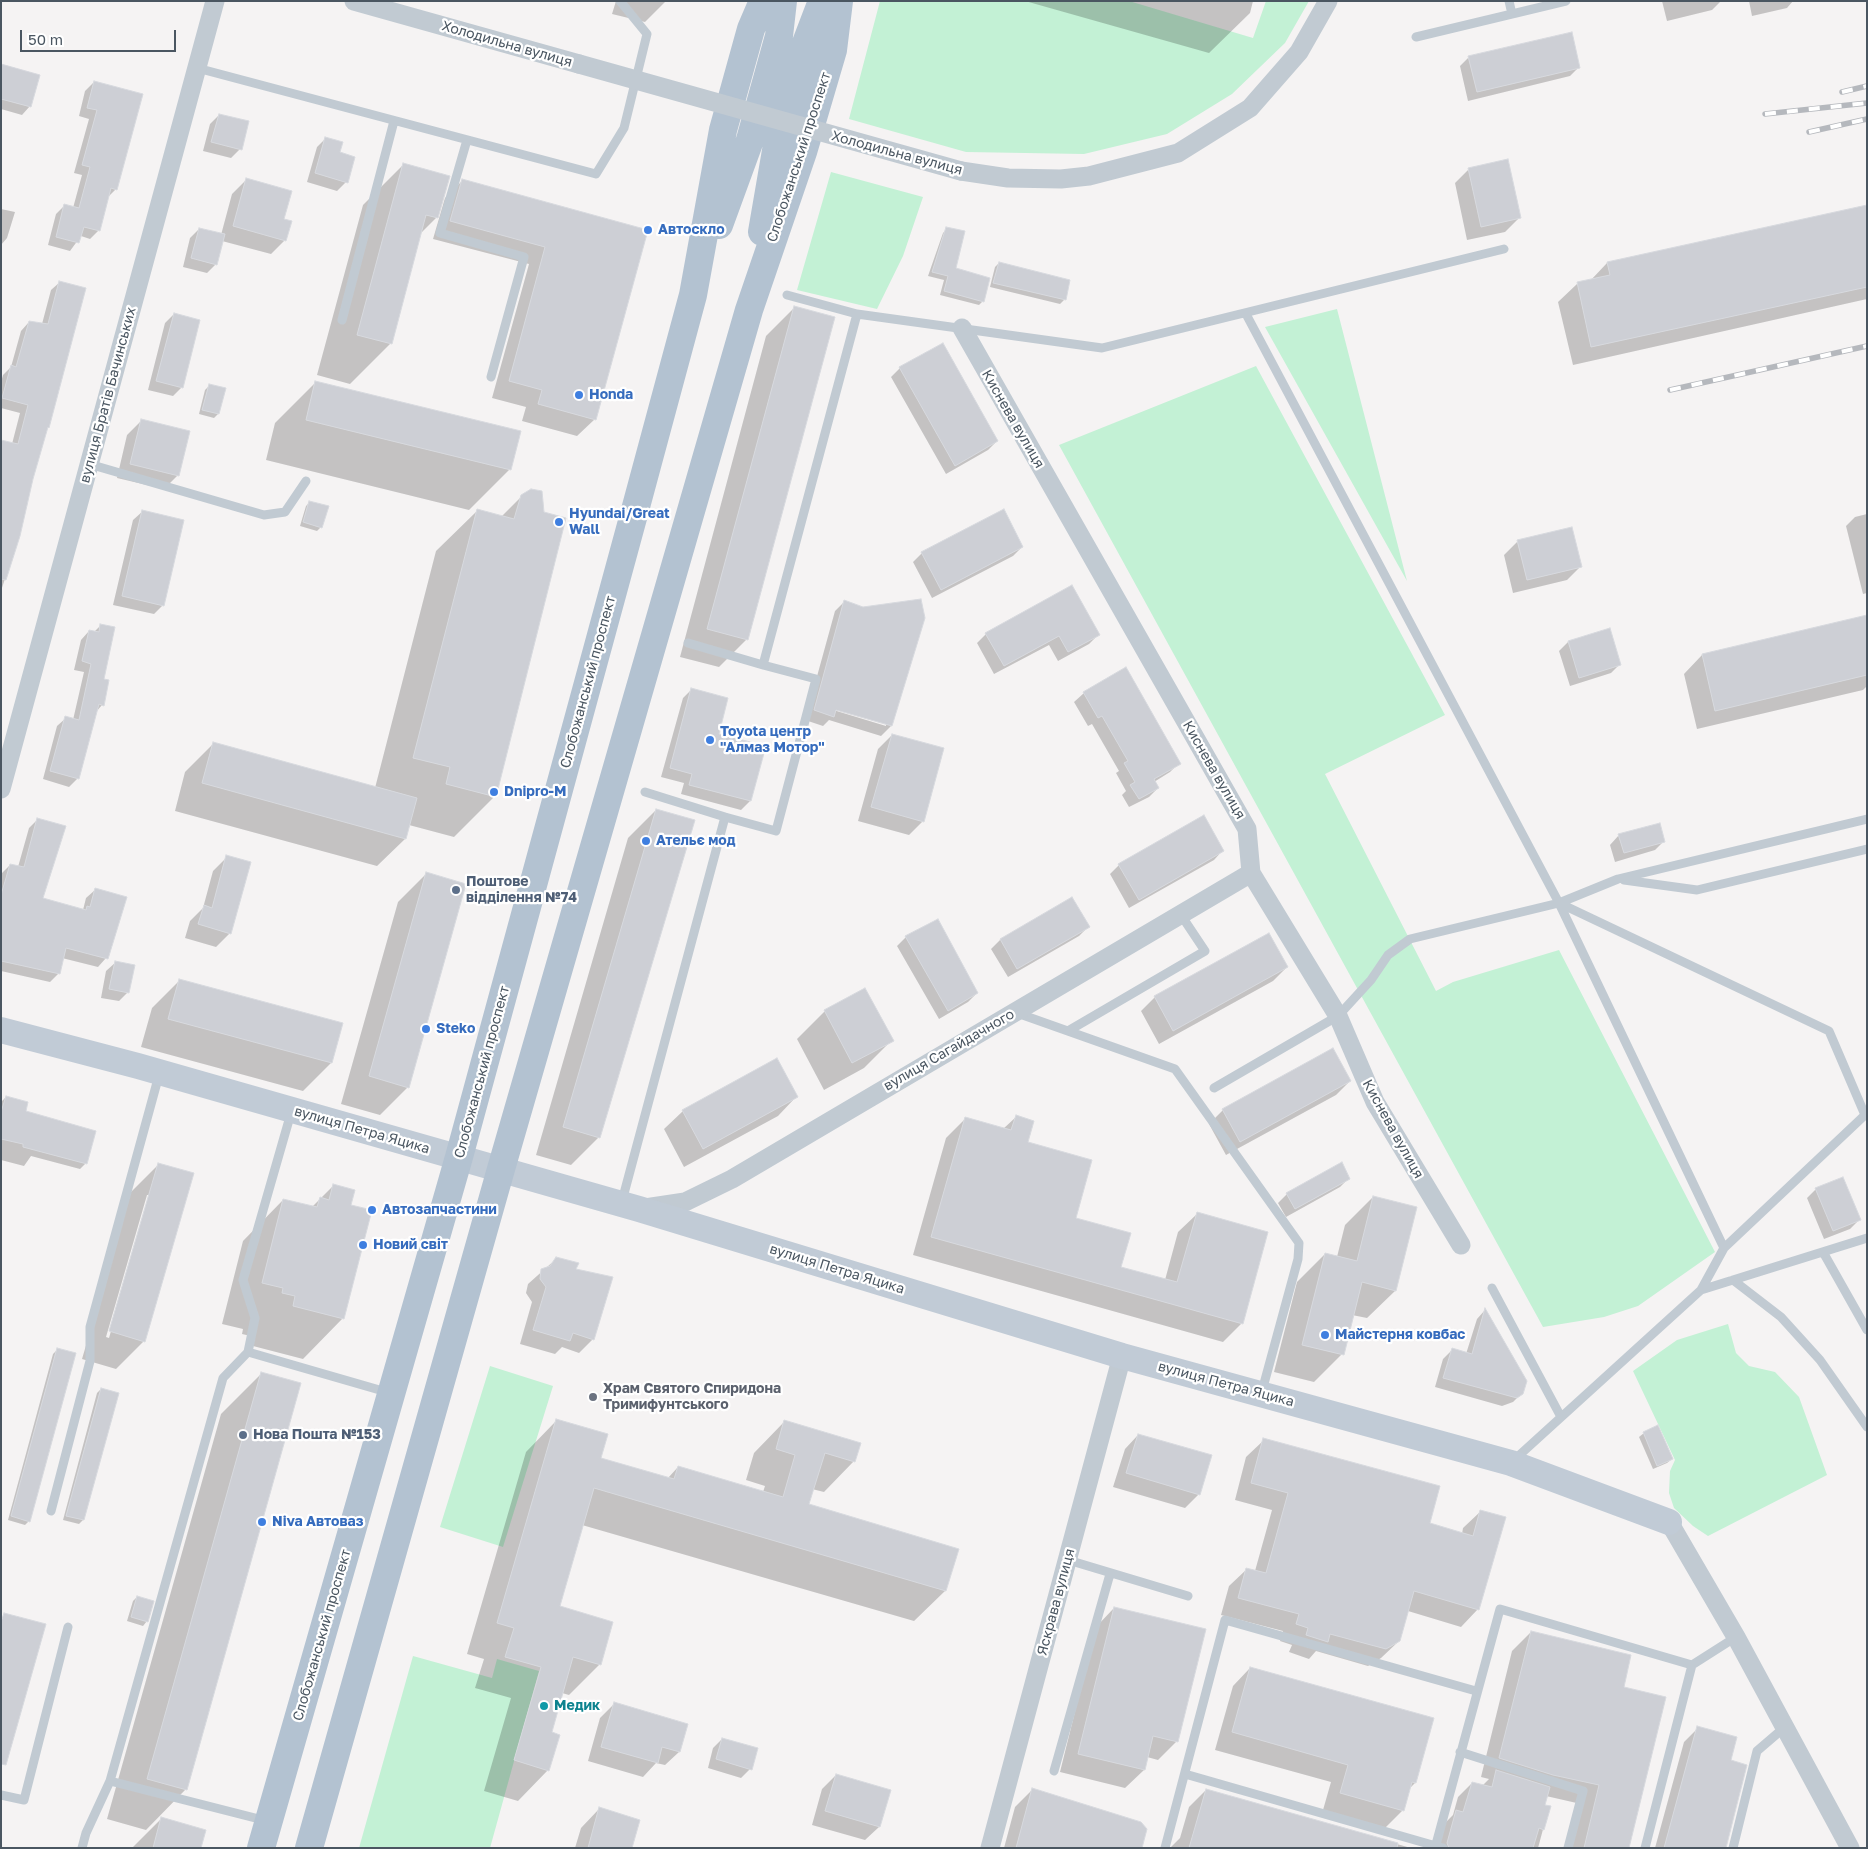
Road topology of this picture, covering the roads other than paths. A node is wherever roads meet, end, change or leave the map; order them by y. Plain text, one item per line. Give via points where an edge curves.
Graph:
1 (215, 1) edge
2 (354, 1) edge
3 (620, 1) edge
4 (763, 1) edge
5 (784, 1) edge
6 (822, 1) edge
7 (839, 1) edge
8 (1328, 1) edge
9 (1509, 1) edge
10 (1566, 1) edge
11 (1512, 14) junction
12 (1416, 37) dead end
13 (197, 68) junction
14 (394, 120) junction
15 (467, 140) junction
16 (1504, 249) dead end
17 (693, 294) junction
18 (787, 295) dead end
19 (749, 310) junction
20 (857, 314) junction
21 (1246, 314) junction
22 (342, 320) dead end
23 (962, 328) junction
24 (491, 376) dead end
25 (89, 464) junction
26 (306, 481) dead end
27 (688, 643) dead end
28 (763, 665) junction
29 (1, 789) edge
30 (645, 792) dead end
31 (725, 817) junction
32 (1867, 819) edge
33 (1867, 849) edge
34 (1251, 873) junction
35 (1618, 879) junction
36 (1559, 903) junction
37 (1181, 915) junction
38 (1014, 1012) junction
39 (1338, 1016) junction
40 (1, 1030) edge
41 (1068, 1031) junction
42 (160, 1072) junction
43 (1214, 1088) dead end
44 (292, 1110) junction
45 (1866, 1117) edge
46 (459, 1158) junction
47 (501, 1169) junction
48 (630, 1206) junction
49 (1867, 1238) edge
50 (1461, 1245) dead end
51 (1724, 1248) junction
52 (1823, 1252) junction
53 (1733, 1280) junction
54 (1492, 1288) dead end
55 (1701, 1290) junction
56 (1867, 1330) edge
57 (248, 1352) junction
58 (1122, 1356) junction
59 (391, 1393) junction
60 (1261, 1394) junction
61 (1561, 1417) junction
62 (1867, 1427) edge
63 (1511, 1463) junction
64 (51, 1511) dead end
65 (1669, 1522) joint
66 (1068, 1560) junction
67 (1110, 1574) junction
68 (1188, 1596) dead end
69 (68, 1627) dead end
70 (1736, 1637) junction
71 (1692, 1665) junction
72 (1476, 1691) junction
73 (1785, 1727) junction
74 (1460, 1752) junction
75 (1054, 1771) dead end
76 (1185, 1774) junction
77 (110, 1781) junction
78 (1, 1795) edge
79 (269, 1822) junction
80 (1438, 1847) edge
81 (82, 1848) edge
82 (261, 1848) edge
83 (310, 1848) edge
84 (990, 1848) edge
85 (1165, 1848) edge
86 (1568, 1848) edge
87 (1646, 1848) edge
88 (1733, 1848) edge
89 (1850, 1848) edge

1 - 13 street, вулиця Братів Бачинських
2 - 8 street, Холодильна вулиця, bridge via 961,171 1008,178 1061,179 1089,176 1178,153 1250,108 1299,52
3 - 15 lane via 647,34 624,128 596,174
4 - 17 main road, Слобожанський проспект via 751,29 724,130
5 - 17 main road, Слобожанський проспект via 779,36 750,140
6 - 19 main road, Слобожанський проспект via 776,145
7 - 19 main road, Слобожанський проспект via 833,50
9 - 11 lane
10 - 11 lane
11 - 12 lane
13 - 14 lane
13 - 25 street, вулиця Братів Бачинських
14 - 15 lane
14 - 22 lane
15 - 24 lane via 440,233 524,257
16 - 21 lane
17 - 46 main road, Слобожанський проспект
18 - 20 lane
19 - 47 main road, Слобожанський проспект
20 - 23 lane
20 - 28 lane
21 - 23 lane via 1102,348
21 - 36 lane
23 - 34 street, Киснева вулиця via 1247,829
25 - 26 lane via 264,516 285,512
25 - 29 street, вулиця Братів Бачинських
27 - 28 lane
28 - 31 lane via 816,680 776,830
30 - 31 lane
31 - 48 lane
32 - 35 lane
33 - 35 lane via 1697,890
34 - 37 street, вулиця Сагайдачного
34 - 39 street, Киснева вулиця
35 - 36 lane
36 - 39 lane via 1410,939 1388,955 1371,980
36 - 45 lane via 1828,1031
36 - 51 lane
37 - 38 street, вулиця Сагайдачного
37 - 41 lane via 1205,952
38 - 41 lane
38 - 48 street, вулиця Сагайдачного via 732,1179 685,1202
39 - 43 lane
39 - 50 street, Киснева вулиця via 1375,1102
40 - 42 street, вулиця Петра Яцика
41 - 60 lane via 1175,1069 1299,1243 1298,1259
42 - 44 street, вулиця Петра Яцика
42 - 64 lane via 90,1327 90,1361
44 - 46 street, вулиця Петра Яцика
44 - 57 lane via 244,1280 254,1318
45 - 51 lane
46 - 47 street, вулиця Петра Яцика
46 - 59 main road, Слобожанський проспект
47 - 48 street, вулиця Петра Яцика
47 - 83 main road, Слобожанський проспект
48 - 58 street, вулиця Петра Яцика
49 - 52 lane
51 - 55 lane
52 - 53 lane
52 - 56 lane
53 - 55 lane
53 - 62 lane via 1781,1317 1820,1360
54 - 61 lane
55 - 61 lane
57 - 59 lane
57 - 77 lane via 223,1378
58 - 60 street, вулиця Петра Яцика
58 - 66 street, Яскрава вулиця
59 - 79 main road, Слобожанський проспект
60 - 63 street, вулиця Петра Яцика
61 - 63 lane
63 - 65 street, вулиця Петра Яцика
65 - 70 street
66 - 67 lane
66 - 84 street, Яскрава вулиця
67 - 68 lane
67 - 75 lane
69 - 78 lane via 24,1800
70 - 71 lane
70 - 73 street
71 - 72 lane via 1500,1609
71 - 87 lane
72 - 74 lane
72 - 76 lane via 1225,1620
73 - 88 lane via 1756,1751
73 - 89 street
74 - 80 lane
74 - 86 lane via 1583,1791
76 - 80 lane
76 - 85 lane
77 - 79 lane
77 - 81 lane
79 - 82 main road, Слобожанський проспект

